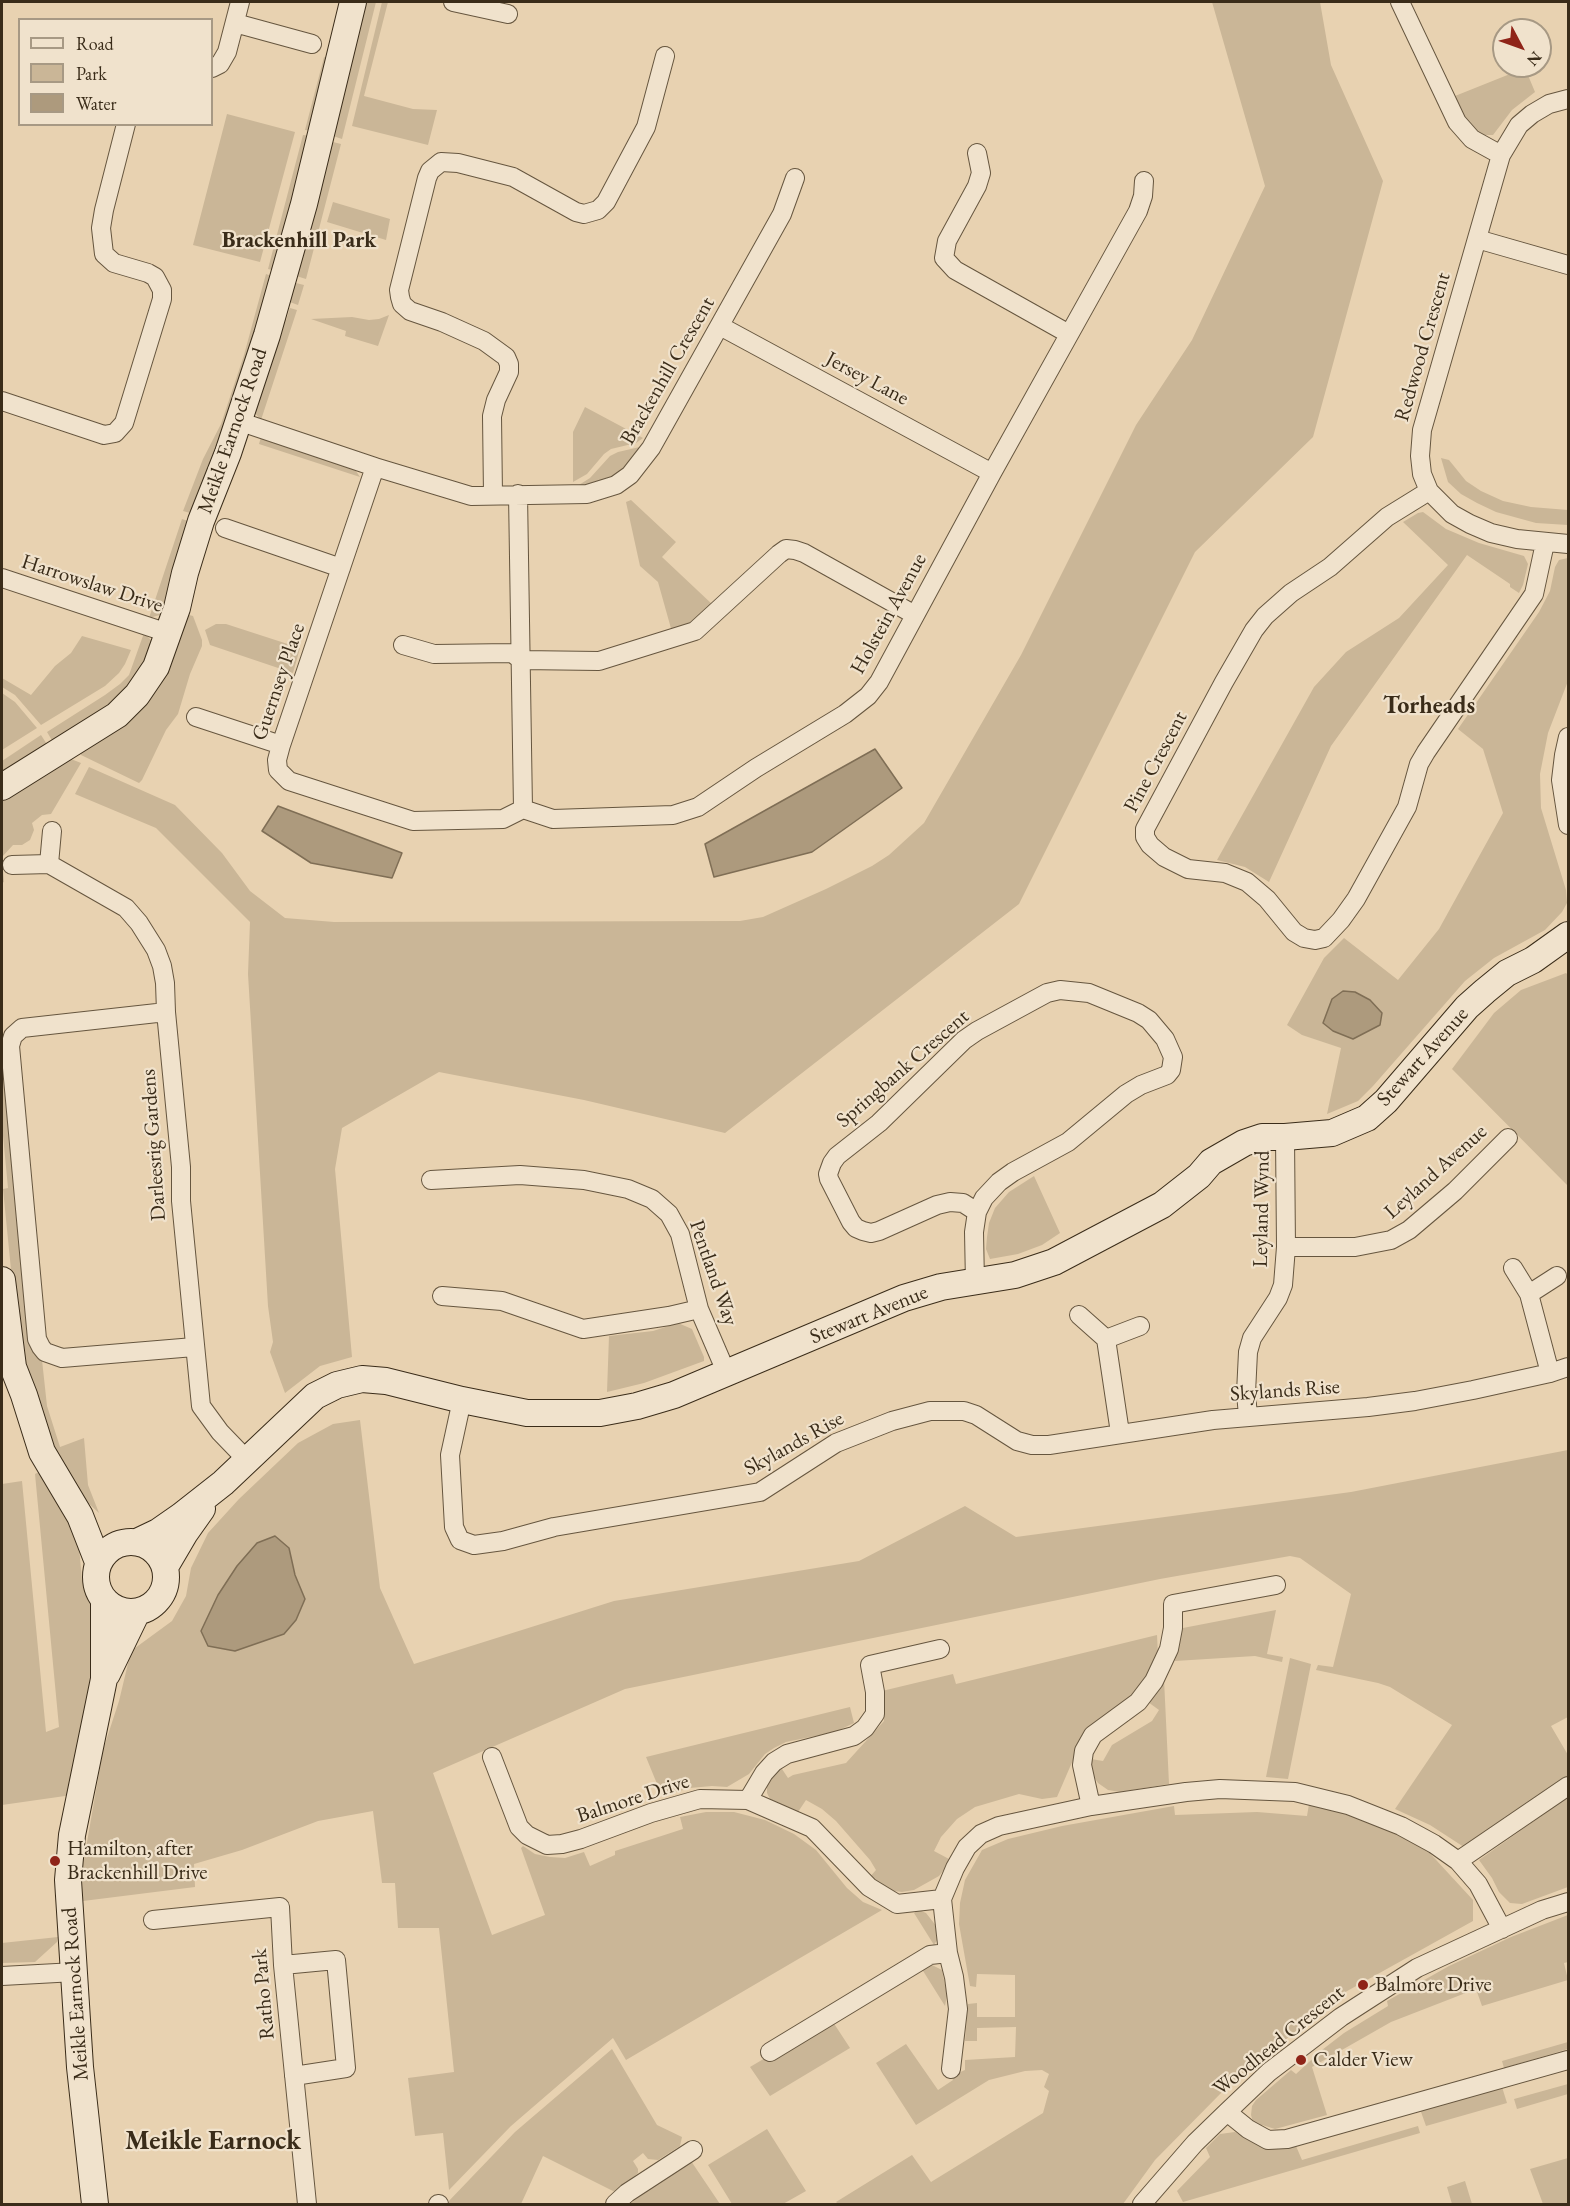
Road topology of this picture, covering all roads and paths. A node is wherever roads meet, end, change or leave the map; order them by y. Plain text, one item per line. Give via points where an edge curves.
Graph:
1 (240, 2) edge
2 (353, 2) edge
3 (453, 2) edge
4 (1400, 2) edge
5 (508, 14) dead end
6 (235, 23) junction
7 (312, 44) dead end
8 (665, 56) dead end
9 (213, 68) edge
10 (1569, 99) edge
11 (125, 126) edge
12 (978, 153) dead end
13 (1501, 155) junction
14 (795, 178) dead end
15 (1144, 181) dead end
16 (1477, 238) junction
17 (1569, 265) edge
18 (720, 326) junction
19 (1070, 334) junction
20 (2, 401) edge
21 (238, 421) junction
22 (375, 467) junction
23 (992, 473) junction
24 (1429, 491) junction
25 (518, 494) junction
26 (493, 495) junction
27 (225, 528) dead end
28 (1545, 543) junction
29 (1569, 544) edge
30 (341, 568) junction
31 (2, 578) edge
32 (915, 615) junction
33 (168, 633) junction
34 (403, 645) dead end
35 (521, 660) junction
36 (196, 717) dead end
37 (1569, 737) edge
38 (281, 745) junction
39 (1565, 780) edge
40 (2, 787) edge
41 (523, 809) junction
42 (1569, 825) edge
43 (52, 831) dead end
44 (49, 864) junction
45 (12, 866) dead end
46 (1569, 935) edge
47 (1569, 957) edge
48 (1533, 960) junction
49 (166, 1012) junction
50 (1285, 1137) junction
51 (1508, 1138) dead end
52 (431, 1180) dead end
53 (977, 1212) junction
54 (1286, 1246) junction
55 (1513, 1268) dead end
56 (1557, 1276) dead end
57 (2, 1280) edge
58 (975, 1283) junction
59 (1529, 1294) junction
60 (442, 1296) dead end
61 (699, 1309) junction
62 (1079, 1315) dead end
63 (1140, 1326) dead end
64 (1106, 1339) junction
65 (194, 1347) junction
66 (1569, 1367) edge
67 (1550, 1373) junction
68 (727, 1374) junction
69 (462, 1400) junction
70 (1248, 1416) junction
71 (1120, 1433) junction
72 (247, 1460) junction
73 (223, 1483) junction
74 (80, 1516) junction
75 (131, 1542) junction
76 (98, 1562) junction
77 (165, 1567) junction
78 (1276, 1585) dead end
79 (104, 1600) junction
80 (137, 1612) junction
81 (940, 1649) dead end
82 (104, 1679) junction
83 (492, 1757) dead end
84 (1569, 1786) edge
85 (748, 1800) junction
86 (1091, 1806) junction
87 (1458, 1861) junction
88 (942, 1899) junction
89 (1569, 1902) edge
90 (153, 1920) dead end
91 (1502, 1929) junction
92 (948, 1953) junction
93 (284, 1965) junction
94 (75, 1972) junction
95 (2, 1976) edge
96 (770, 2052) dead end
97 (1569, 2060) edge
98 (951, 2069) dead end
99 (294, 2076) junction
100 (1227, 2112) junction
101 (693, 2150) dead end
102 (94, 2205) edge
103 (307, 2205) edge
104 (615, 2205) edge
105 (1142, 2205) edge

1 - 6 street
2 - 21 street, Meikle Earnock Road via 284,277
3 - 5 street
4 - 13 street via 1457,122 1472,139
6 - 7 street
6 - 9 street via 224,59
8 - 26 street via 646,127 598,210 576,212 513,177 458,163 441,162 427,178 400,297 410,311 476,337 506,357 509,372 492,417
10 - 13 street, Redwood Crescent via 1532,114 1519,125
11 - 20 street via 104,210 104,254 114,263 155,277 162,290 124,423 114,433 104,435
12 - 19 street via 981,173 977,186 947,242 944,258 956,270
13 - 16 street, Redwood Crescent
14 - 18 street, Brackenhill Crescent via 782,214
15 - 19 street, Holstein Avenue via 1138,211
16 - 17 street
16 - 24 street, Redwood Crescent via 1422,430 1422,474
18 - 23 street, Jersey Lane
18 - 25 street, Brackenhill Crescent via 651,448 630,475 616,485 587,494
19 - 23 street, Holstein Avenue
21 - 22 street, Brackenhill Crescent
21 - 33 street, Meikle Earnock Road via 201,521
22 - 26 street, Brackenhill Crescent via 458,494
22 - 30 street, Guernsey Place
23 - 32 street, Holstein Avenue
24 - 28 street, Redwood Crescent via 1452,514 1470,524
24 - 28 street, Pine Crescent via 1387,517 1265,616 1224,682 1145,829 1150,845 1164,857 1188,869 1225,873 1247,882 1304,938 1324,938 1356,899 1407,807 1422,758 1534,594
25 - 26 street, Brackenhill Crescent
25 - 35 street
27 - 30 street
28 - 29 street, Redwood Crescent
30 - 38 street, Guernsey Place
31 - 33 street, Harrowslaw Drive
32 - 35 street via 804,553 786,549 690,634 599,661
32 - 41 street, Holstein Avenue via 868,696 698,807 673,815 553,819
33 - 40 street, Meikle Earnock Road via 147,682 117,715
34 - 35 street via 434,654 512,653
35 - 41 street
36 - 38 street
37 - 39 street via 1564,755
38 - 41 street, Guernsey Place via 278,770 290,781 413,821 502,819
39 - 42 street
43 - 44 street
44 - 45 street
44 - 49 street, Darleesrig Gardens via 126,908 140,923 162,966
46 - 48 street, Stewart Avenue
47 - 48 street, Stewart Avenue
48 - 50 street, Stewart Avenue via 1507,973 1467,1007 1367,1118 1332,1133
49 - 65 street, Darleesrig Gardens
49 - 65 street via 22,1028 13,1036 10,1046 37,1339 41,1347 62,1358
50 - 54 street, Leyland Wynd
50 - 58 street, Stewart Avenue via 1262,1137 1225,1153 1162,1205 1054,1262 1033,1271
51 - 54 street, Leyland Avenue via 1455,1191 1409,1230 1391,1240 1355,1246
52 - 61 street, Pentland Way via 520,1174 584,1180 652,1198 669,1214 680,1234
53 - 53 street, Springbank Crescent via 999,1182 1068,1142 1126,1094 1167,1075 1173,1057 1149,1020 1089,993 1047,993 964,1040 879,1123 837,1156 829,1169 851,1222 863,1231 879,1231 937,1205 963,1203
53 - 58 street, Springbank Crescent
54 - 70 street, Leyland Wynd via 1283,1285 1248,1352
55 - 59 street
56 - 59 street
57 - 74 street via 13,1367 42,1452
58 - 68 street, Stewart Avenue via 941,1287 904,1298
59 - 67 street
60 - 61 street via 502,1301 583,1329
61 - 68 street, Pentland Way
62 - 64 street
63 - 64 street
64 - 71 street
65 - 72 street, Darleesrig Gardens via 201,1406
66 - 67 street, Skylands Rise
67 - 70 street, Skylands Rise via 1368,1407
68 - 69 street, Stewart Avenue via 674,1395 600,1413 527,1413
69 - 71 street, Skylands Rise via 450,1455 454,1527 460,1539 474,1545 554,1527 760,1492 836,1443 930,1411 964,1411 1017,1441 1032,1444
69 - 72 street, Stewart Avenue via 386,1381 362,1379 345,1383 315,1396
70 - 71 street, Skylands Rise
72 - 73 street, Stewart Avenue
73 - 75 street, Stewart Avenue via 158,1532
73 - 77 street, Stewart Avenue
74 - 75 street
74 - 76 street
75 - 76 street via 115,1545
75 - 77 street via 148,1545 159,1554
76 - 79 street via 97,1588
77 - 80 street via 161,1596 155,1604
78 - 86 street via 1173,1604 1169,1648 1154,1681 1138,1702 1093,1735 1084,1751 1082,1765
79 - 80 street via 113,1608
79 - 82 street, Meikle Earnock Road
80 - 82 street, Meikle Earnock Road
81 - 85 street via 870,1665 875,1714 864,1728 854,1736 788,1754 774,1762
82 - 94 street, Meikle Earnock Road via 72,1835 68,1880
83 - 85 street, Balmore Drive via 519,1827 547,1845 581,1839 700,1799
84 - 87 street
85 - 88 street, Balmore Drive via 812,1828 869,1887 897,1904
86 - 87 street via 1218,1789 1295,1792 1348,1805 1401,1826
86 - 88 street via 981,1834 967,1847
87 - 91 street via 1478,1884
88 - 92 street
89 - 91 street, Woodhead Crescent
90 - 93 street, Ratho Park via 280,1907
91 - 100 street, Woodhead Crescent via 1417,1968 1341,2017 1269,2073
92 - 96 street via 930,1954
92 - 98 street via 958,2009
93 - 99 street, Ratho Park
93 - 99 street via 336,1960 338,1971 346,2068
94 - 95 street
94 - 102 street, Meikle Earnock Road
97 - 100 street via 1287,2139 1268,2140
99 - 103 street, Ratho Park
100 - 105 street, Woodhead Crescent
101 - 104 street

